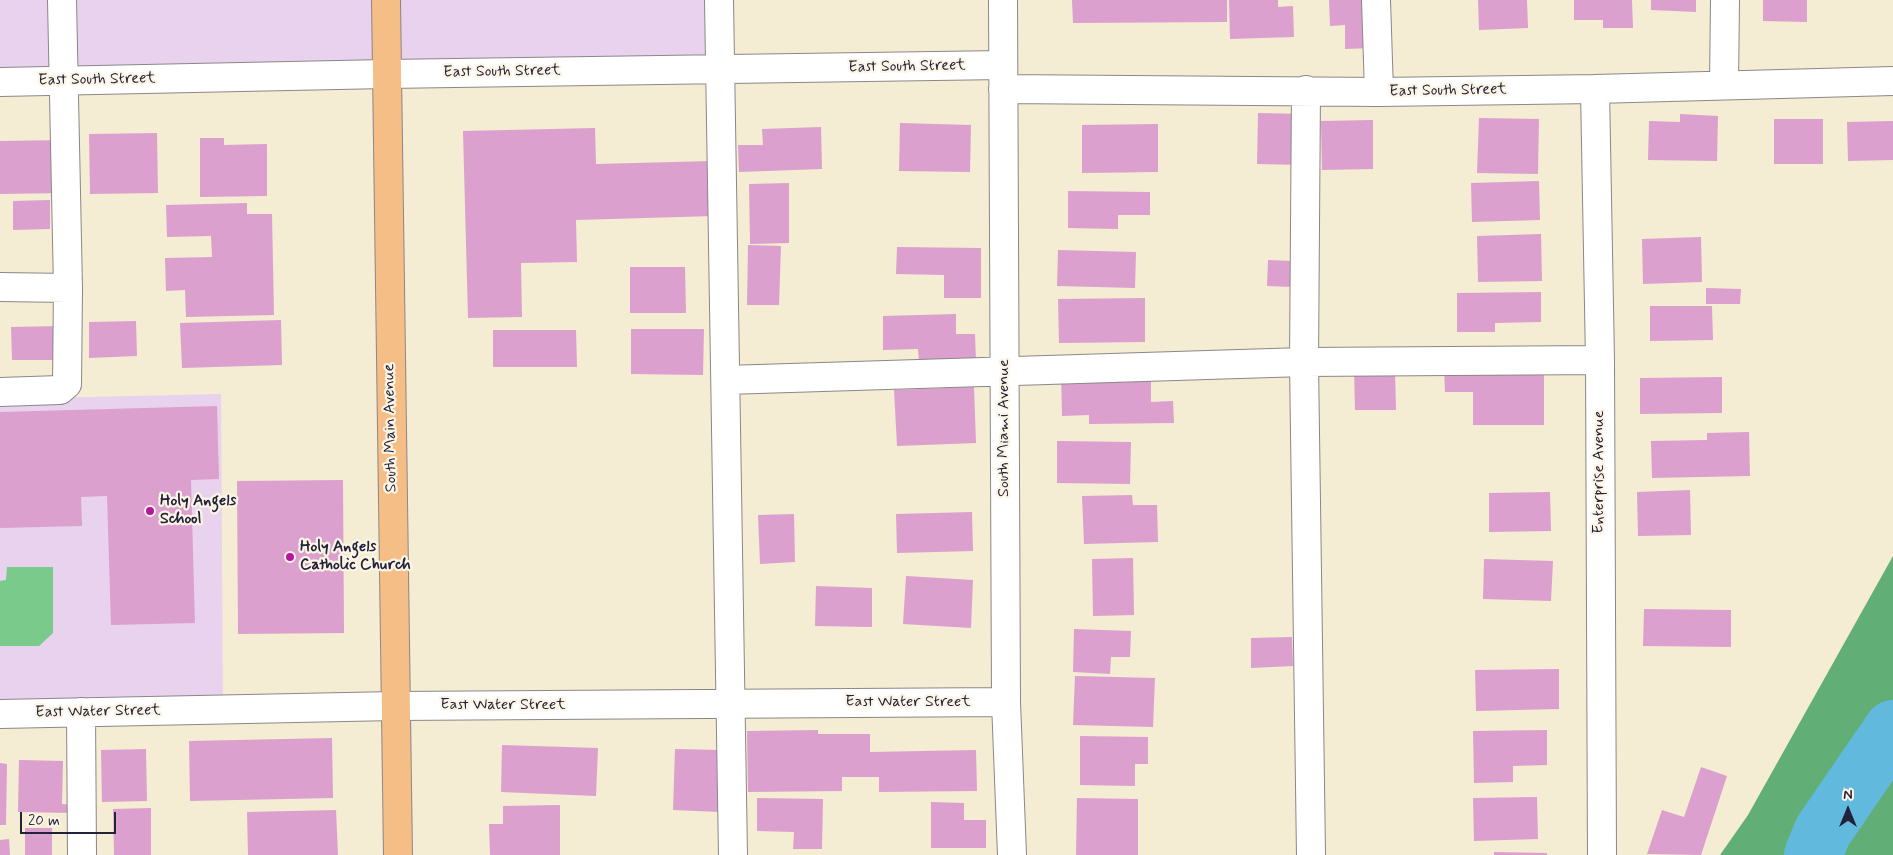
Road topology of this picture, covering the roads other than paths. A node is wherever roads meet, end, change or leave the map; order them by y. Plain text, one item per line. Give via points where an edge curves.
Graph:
1 (62, 0) edge
2 (386, 0) edge
3 (719, 0) edge
4 (1003, 0) edge
5 (1376, 0) edge
6 (1725, 0) edge
7 (721, 69) junction
8 (386, 74) junction
9 (1003, 77) junction
10 (64, 81) junction
11 (1893, 81) edge
12 (0, 82) edge
13 (1724, 85) junction
14 (1595, 89) junction
15 (1306, 90) junction
16 (1378, 92) junction
17 (0, 287) edge
18 (68, 288) junction
19 (1600, 360) junction
20 (1304, 362) junction
21 (1004, 371) junction
22 (726, 380) junction
23 (0, 392) edge
24 (1006, 702) junction
25 (732, 704) junction
26 (395, 706) junction
27 (81, 712) junction
28 (0, 714) edge
29 (82, 855) edge
30 (398, 855) edge
31 (732, 855) edge
32 (1012, 855) edge
33 (1311, 855) edge
34 (1602, 855) edge

1 - 10 street
2 - 8 main road, South Main Avenue
3 - 7 street
4 - 9 street, South Miami Avenue
5 - 16 street
6 - 13 street
7 - 8 street, East South Street
7 - 9 street, East South Street
7 - 22 street
8 - 10 street, East South Street
8 - 26 main road, South Main Avenue
9 - 15 street, East South Street
9 - 21 street, South Miami Avenue
10 - 12 street, East South Street
10 - 18 street
11 - 13 street, East South Street
13 - 14 street, East South Street
14 - 16 street, East South Street
14 - 19 street, Enterprise Avenue
15 - 16 street, East South Street
15 - 20 street
17 - 18 street
18 - 23 street via 67,384 60,390
19 - 20 street
19 - 34 street, Enterprise Avenue
20 - 21 street
20 - 33 street
21 - 22 street
21 - 24 street, South Miami Avenue
22 - 25 street
24 - 25 street, East Water Street
24 - 32 street, South Miami Avenue
25 - 26 street, East Water Street
25 - 31 street
26 - 27 street, East Water Street
26 - 30 main road, South Main Avenue
27 - 28 street, East Water Street
27 - 29 street

